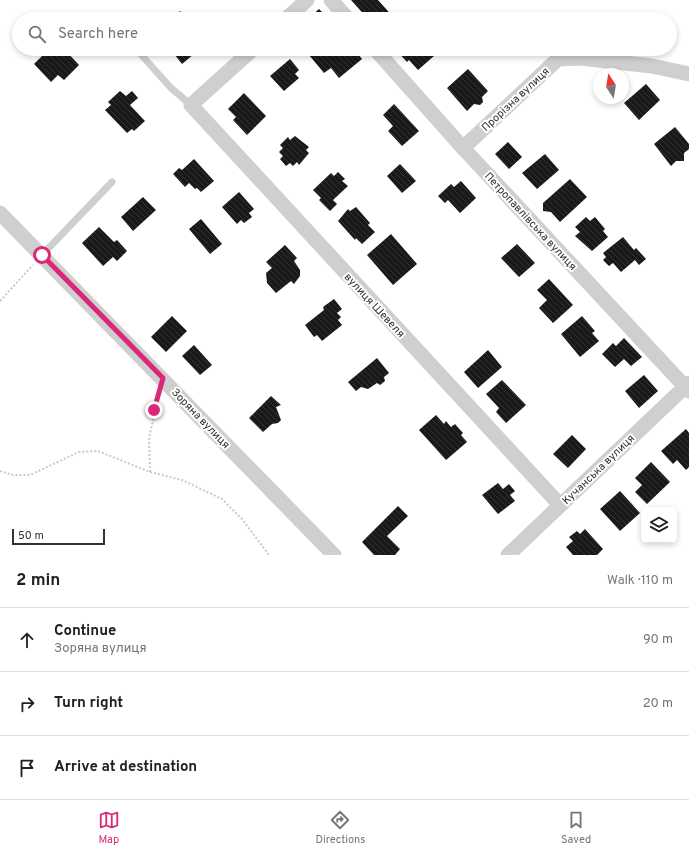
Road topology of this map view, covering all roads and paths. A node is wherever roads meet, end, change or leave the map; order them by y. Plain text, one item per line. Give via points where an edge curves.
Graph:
1 (307, 0) edge
2 (331, 0) edge
3 (294, 12) edge
4 (342, 12) edge
5 (142, 56) edge
6 (245, 56) edge
7 (381, 56) edge
8 (689, 74) edge
9 (191, 105) junction
10 (463, 148) junction
11 (112, 182) dead end
12 (0, 213) edge
13 (42, 255) junction
14 (0, 301) edge
15 (163, 378) junction
16 (688, 387) edge
17 (0, 471) edge
18 (150, 472) junction
19 (560, 505) junction
20 (269, 555) edge
21 (334, 555) edge
22 (508, 555) edge

1 - 3 street
2 - 4 street
5 - 9 lane via 171,88
6 - 9 street
7 - 10 street, Петропавлівська вулиця
8 - 10 street, Прорізна вулиця via 652,66 580,58 558,59
9 - 19 street, вулиця Шевеля
10 - 16 street, Петропавлівська вулиця
11 - 13 lane
12 - 13 street, Зоряна вулиця
13 - 14 path
13 - 15 street, Зоряна вулиця
15 - 18 path via 149,438
15 - 21 street, Зоряна вулиця
16 - 19 street, Кучанська вулиця
17 - 18 path via 13,475 30,475 79,452 98,451
18 - 20 path via 182,480 222,499 242,519
19 - 22 street, Кучанська вулиця

